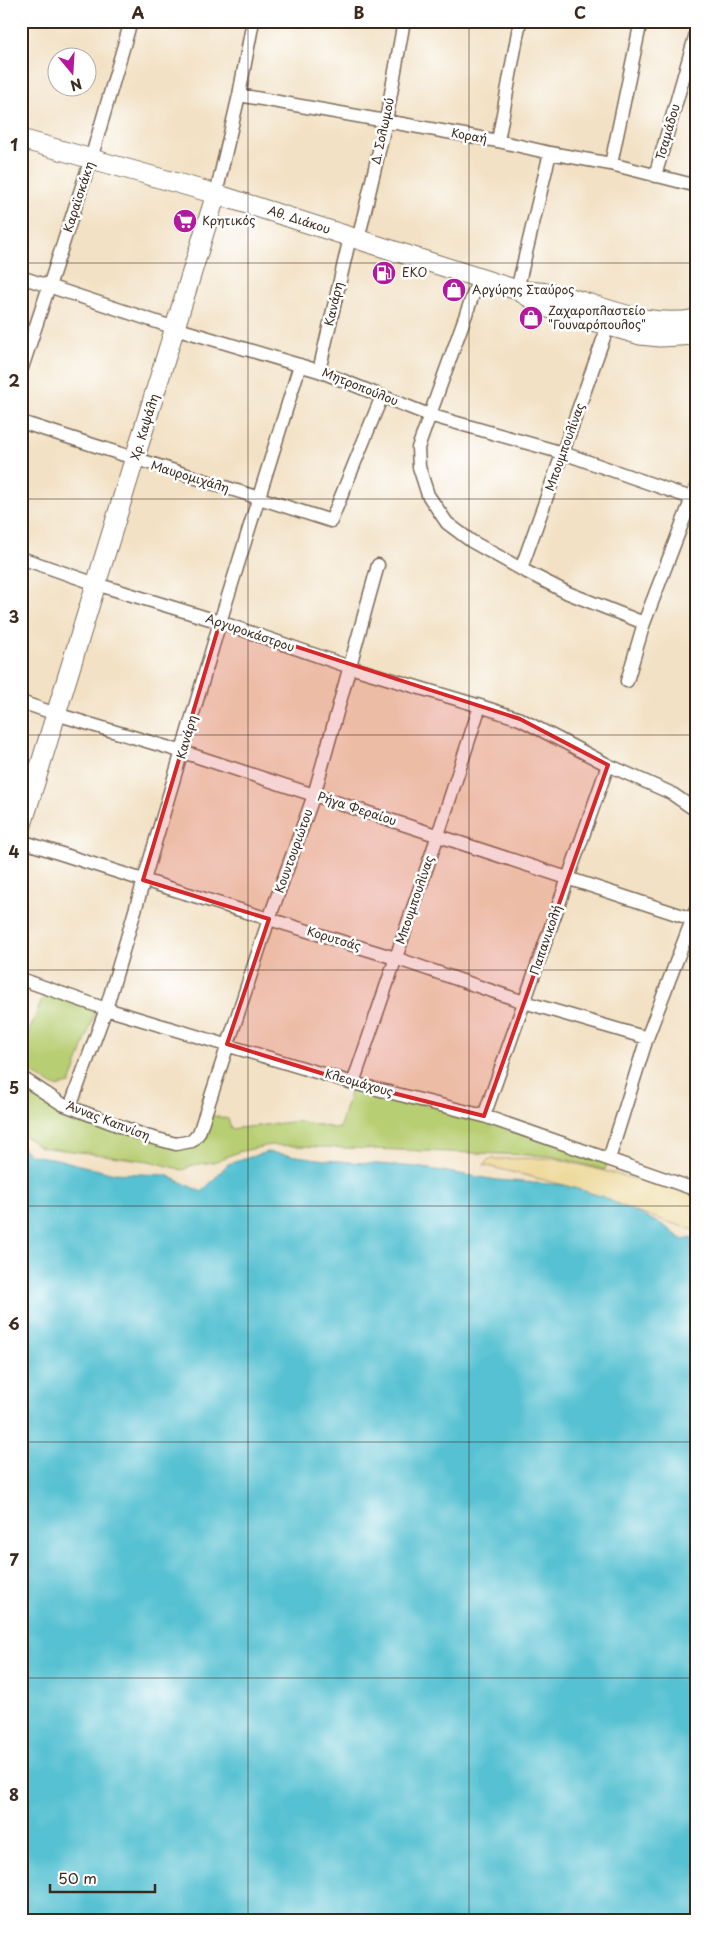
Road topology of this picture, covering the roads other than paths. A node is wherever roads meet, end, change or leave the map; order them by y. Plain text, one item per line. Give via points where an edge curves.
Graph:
1 (131, 21) edge
2 (254, 21) edge
3 (403, 21) edge
4 (520, 21) edge
5 (642, 21) edge
6 (697, 30) edge
7 (691, 76) edge
8 (239, 95) junction
9 (386, 121) junction
10 (21, 140) edge
11 (498, 141) junction
12 (550, 154) junction
13 (91, 159) junction
14 (611, 164) junction
15 (655, 176) junction
16 (697, 186) edge
17 (216, 194) junction
18 (354, 238) junction
19 (21, 277) edge
20 (479, 278) junction
21 (50, 285) junction
22 (517, 290) junction
23 (696, 320) edge
24 (608, 326) junction
25 (175, 328) junction
26 (300, 365) junction
27 (21, 371) edge
28 (319, 371) junction
29 (382, 396) junction
30 (429, 414) junction
31 (21, 422) edge
32 (563, 452) junction
33 (135, 460) junction
34 (697, 485) edge
35 (259, 498) junction
36 (695, 499) edge
37 (21, 558) edge
38 (378, 565) dead end
39 (521, 569) junction
40 (96, 584) junction
41 (220, 622) junction
42 (644, 623) junction
43 (350, 667) junction
44 (626, 681) dead end
45 (21, 702) edge
46 (478, 712) junction
47 (56, 714) junction
48 (183, 752) junction
49 (608, 764) junction
50 (314, 795) junction
51 (697, 811) edge
52 (21, 828) edge
53 (438, 835) junction
54 (21, 840) edge
55 (568, 877) junction
56 (143, 880) junction
57 (694, 913) edge
58 (269, 919) junction
59 (395, 958) junction
60 (21, 979) edge
61 (524, 1002) junction
62 (106, 1009) junction
63 (647, 1038) junction
64 (227, 1044) junction
65 (21, 1077) edge
66 (353, 1083) junction
67 (70, 1107) junction
68 (484, 1116) junction
69 (199, 1133) joint
70 (609, 1159) junction
71 (696, 1188) edge

1 - 13 street, Καραϊσκάκη
2 - 8 street, Χρ. Καψάλη
3 - 9 street, Δ. Σολωμού
4 - 11 street
5 - 14 street
6 - 7 street, Τσαμάδου
7 - 15 street, Τσαμάδου
8 - 9 street, Κοραή
8 - 17 street, Χρ. Καψάλη
9 - 11 street, Κοραή
9 - 18 street, Δ. Σολωμού
10 - 13 street, Αθ. Διάκου
11 - 12 street, Κοραή
12 - 14 street, Κοραή
12 - 22 street
13 - 17 street, Αθ. Διάκου
13 - 21 street, Καραϊσκάκη
14 - 15 street, Κοραή
15 - 16 street, Κοραή
17 - 18 street, Αθ. Διάκου
17 - 25 street, Χρ. Καψάλη
18 - 20 street, Αθ. Διάκου
18 - 28 street, Κανάρη
19 - 21 street, Μητροπούλου
20 - 22 street, Αθ. Διάκου
20 - 30 street
21 - 25 street, Μητροπούλου
21 - 27 street, Καραϊσκάκη
22 - 23 street, Αθ. Διάκου via 553,294 642,320
22 - 24 street, Αθ. Διάκου via 548,308
23 - 24 street, Αθ. Διάκου via 660,337 640,336
24 - 32 street, Μπουμπουλίνας
25 - 26 street, Μητροπούλου
25 - 33 street, Χρ. Καψάλη
26 - 28 street, Μητροπούλου
26 - 35 street, Κανάρη
28 - 29 street, Μητροπούλου
29 - 30 street, Μητροπούλου
29 - 35 street, Μαυρομιχάλη via 331,521
30 - 32 street, Μητροπούλου
30 - 39 street via 418,448 419,467 428,495 447,523 471,541
31 - 33 street, Μαυρομιχάλη
32 - 36 street, Μητροπούλου
32 - 39 street, Μπουμπουλίνας
33 - 35 street, Μαυρομιχάλη
33 - 40 street, Χρ. Καψάλη
34 - 36 street
35 - 41 street, Κανάρη
36 - 42 street
37 - 40 street, Αργυροκάστρου
38 - 43 street, Κουντουριώτου
39 - 42 street via 568,593
40 - 41 street, Αργυροκάστρου
40 - 47 street, Χρ. Καψάλη
41 - 43 street, Αργυροκάστρου
41 - 48 street, Κανάρη
42 - 44 street
43 - 46 street, Αργυροκάστρου
43 - 50 street, Κουντουριώτου
45 - 47 street, Ρήγα Φεραίου
46 - 49 street, Αργυροκάστρου via 520,719
46 - 53 street, Μπουμπουλίνας
47 - 48 street, Ρήγα Φεραίου
47 - 52 street, Χρ. Καψάλη
48 - 50 street, Ρήγα Φεραίου
48 - 56 street, Κανάρη
49 - 51 street, Αργυροκάστρου via 671,793
49 - 55 street, Παπανικολή
50 - 53 street, Ρήγα Φεραίου
50 - 58 street, Κουντουριώτου
53 - 55 street, Ρήγα Φεραίου
53 - 59 street, Μπουμπουλίνας
54 - 56 street, Κορυτσάς
55 - 57 street, Ρήγα Φεραίου
55 - 61 street, Παπανικολή
56 - 58 street, Κορυτσάς
56 - 62 street, Κανάρη
57 - 63 street
58 - 59 street, Κορυτσάς
58 - 64 street, Κουντουριώτου
59 - 61 street, Κορυτσάς
59 - 66 street, Μπουμπουλίνας
60 - 62 street, Κλεομάχους
61 - 63 street, Κορυτσάς
61 - 68 street, Παπανικολή
62 - 64 street, Κλεομάχους
62 - 67 street, Κανάρη
63 - 70 street
64 - 66 street, Κλεομάχους
64 - 69 street, Κουντουριώτου
65 - 67 street, Άννας Καπνίση
66 - 68 street, Κλεομάχους
67 - 69 street, Άννας Καπνίση via 176,1144 192,1141
68 - 70 street, Κλεομάχους
70 - 71 street, Κλεομάχους

